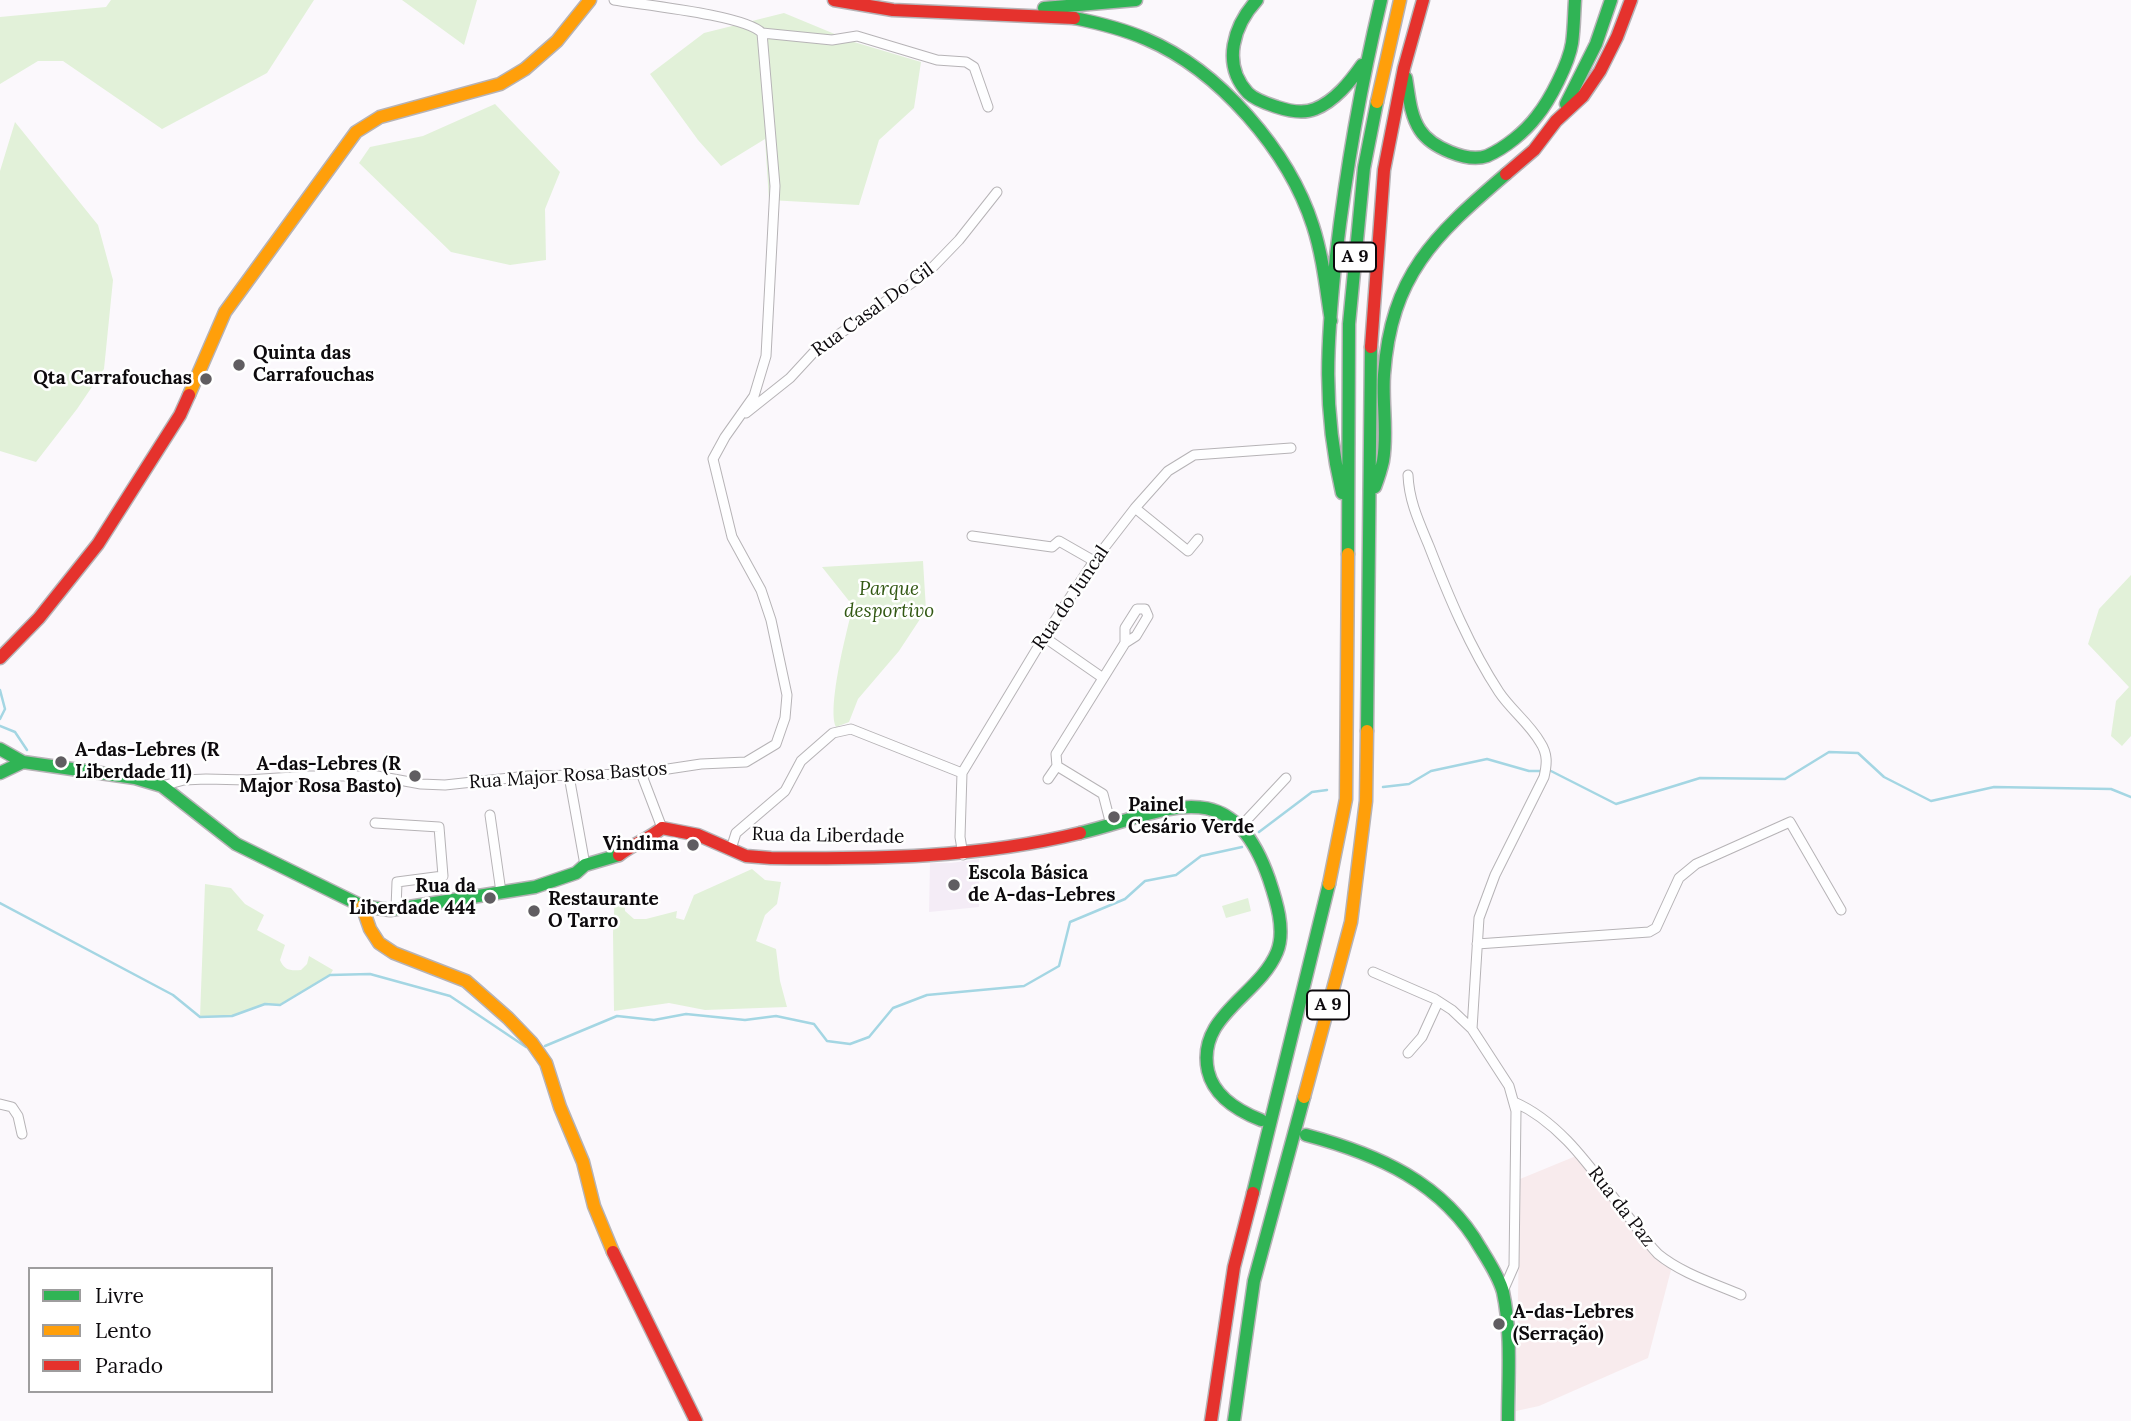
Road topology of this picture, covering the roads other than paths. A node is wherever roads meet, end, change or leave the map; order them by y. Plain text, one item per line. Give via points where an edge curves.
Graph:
1 (590, 0) edge
2 (614, 0) edge
3 (834, 0) edge
4 (1136, 0) edge
5 (1257, 0) edge
6 (1381, 0) edge
7 (1400, 0) edge
8 (1423, 0) edge
9 (1575, 0) edge
10 (1611, 0) edge
11 (1631, 0) edge
12 (993, 13) junction
13 (762, 33) junction
14 (1366, 60) junction
15 (1404, 68) junction
16 (988, 107) dead end
17 (1556, 121) junction
18 (997, 192) dead end
19 (1331, 321) junction
20 (739, 418) junction
21 (1291, 448) dead end
22 (1408, 475) dead end
23 (1370, 505) junction
24 (1135, 508) junction
25 (1348, 519) junction
26 (972, 536) dead end
27 (1198, 539) dead end
28 (1094, 561) junction
29 (1044, 637) junction
30 (1125, 643) dead end
31 (0, 658) edge
32 (1103, 678) junction
33 (0, 749) edge
34 (23, 762) junction
35 (1057, 766) junction
36 (962, 772) junction
37 (0, 773) edge
38 (641, 773) junction
39 (569, 776) junction
40 (1286, 778) dead end
41 (1048, 779) dead end
42 (162, 786) junction
43 (490, 815) dead end
44 (374, 823) dead end
45 (1111, 825) junction
46 (1242, 825) junction
47 (662, 828) junction
48 (731, 849) junction
49 (962, 855) junction
50 (585, 865) junction
51 (501, 892) junction
52 (362, 906) junction
53 (396, 909) junction
54 (1841, 910) dead end
55 (1477, 944) junction
56 (1373, 972) dead end
57 (1438, 1002) junction
58 (1472, 1029) junction
59 (1408, 1054) dead end
60 (1514, 1102) junction
61 (0, 1104) edge
62 (1261, 1120) dead end
63 (22, 1134) dead end
64 (1306, 1135) dead end
65 (1503, 1291) junction
66 (1741, 1295) dead end
67 (696, 1421) edge
68 (1212, 1421) edge
69 (1234, 1421) edge
70 (1508, 1421) edge

1 - 31 main road via 557,41 526,69 500,84 380,117 356,132 225,312 180,415 97,544 39,618
2 - 13 street via 729,19
3 - 12 main road via 865,8
4 - 12 main road
5 - 14 main road via 1232,37 1236,71 1250,94 1287,111 1313,110 1344,89
6 - 14 main road
7 - 25 main road, A 9 via 1363,181 1349,324
8 - 15 main road, A 9
9 - 15 main road via 1572,46 1537,117 1510,143 1484,157 1457,155 1437,147 1420,131
10 - 17 main road via 1585,71
11 - 17 main road via 1600,71 1583,96
12 - 19 main road via 1075,18 1109,26 1156,43 1224,90 1270,143 1309,213
13 - 16 street via 832,40 857,36 937,60 966,62 974,67
13 - 20 street, Rua Major Rosa Bastos via 775,186 766,356 754,396
14 - 19 main road via 1346,165
15 - 23 main road, A 9 via 1384,170 1370,331
17 - 23 main road via 1534,149 1438,237 1400,294 1384,373 1383,460
18 - 20 street, Rua Casal Do Gil via 930,270 814,352 790,379
19 - 25 main road via 1327,383 1333,455
20 - 38 street, Rua Major Rosa Bastos via 713,459 732,537 761,590 771,620 787,695 785,718 776,744 746,762
21 - 24 street, Rua do Juncal via 1194,455 1168,471
22 - 55 street via 1408,495 1447,592 1491,680 1546,755 1544,777 1485,900
23 - 69 main road, A 9 via 1366,801 1351,922 1254,1281
24 - 27 street via 1185,555
24 - 28 street, Rua do Juncal
25 - 68 main road, A 9 via 1346,799 1323,916 1234,1267
26 - 28 street via 1052,547 1059,541
28 - 29 street, Rua do Juncal
29 - 32 street
29 - 36 street, Rua do Juncal
30 - 32 street
32 - 35 street via 1056,754
33 - 34 main road
34 - 37 main road
34 - 42 main road
35 - 41 street
35 - 45 street via 1103,794
36 - 48 street via 851,729 833,733 801,761 785,791 736,833
36 - 49 street, Rua do Juncal
38 - 39 street, Rua Major Rosa Bastos
38 - 47 street
39 - 42 street, Rua Major Rosa Bastos via 445,785 377,776 184,779
39 - 50 street
40 - 46 street
42 - 52 main road via 236,844
43 - 51 street
44 - 53 street via 439,827 443,876 397,882
45 - 46 main road, Rua da Liberdade via 1176,807 1214,808
45 - 49 main road, Rua da Liberdade
46 - 62 main road via 1264,865 1276,902 1278,951 1266,971 1217,1023 1207,1044 1206,1067 1215,1089 1233,1108
47 - 48 main road, Rua da Liberdade
47 - 50 main road via 619,855
48 - 49 main road, Rua da Liberdade via 750,857
50 - 51 main road via 560,880
51 - 53 main road
52 - 53 main road
52 - 67 main road via 379,943 466,981 508,1018 546,1063 612,1250
54 - 55 street via 1790,822 1696,864 1679,878 1656,928 1649,932
55 - 58 street
56 - 57 street
57 - 58 street
57 - 59 street via 1422,1037
58 - 60 street via 1509,1086
60 - 65 street via 1514,1266
60 - 66 street, Rua da Paz via 1547,1122 1592,1168 1656,1252 1672,1265
61 - 63 street via 12,1107 19,1116
64 - 65 main road via 1393,1163 1434,1191 1480,1244
65 - 70 main road

